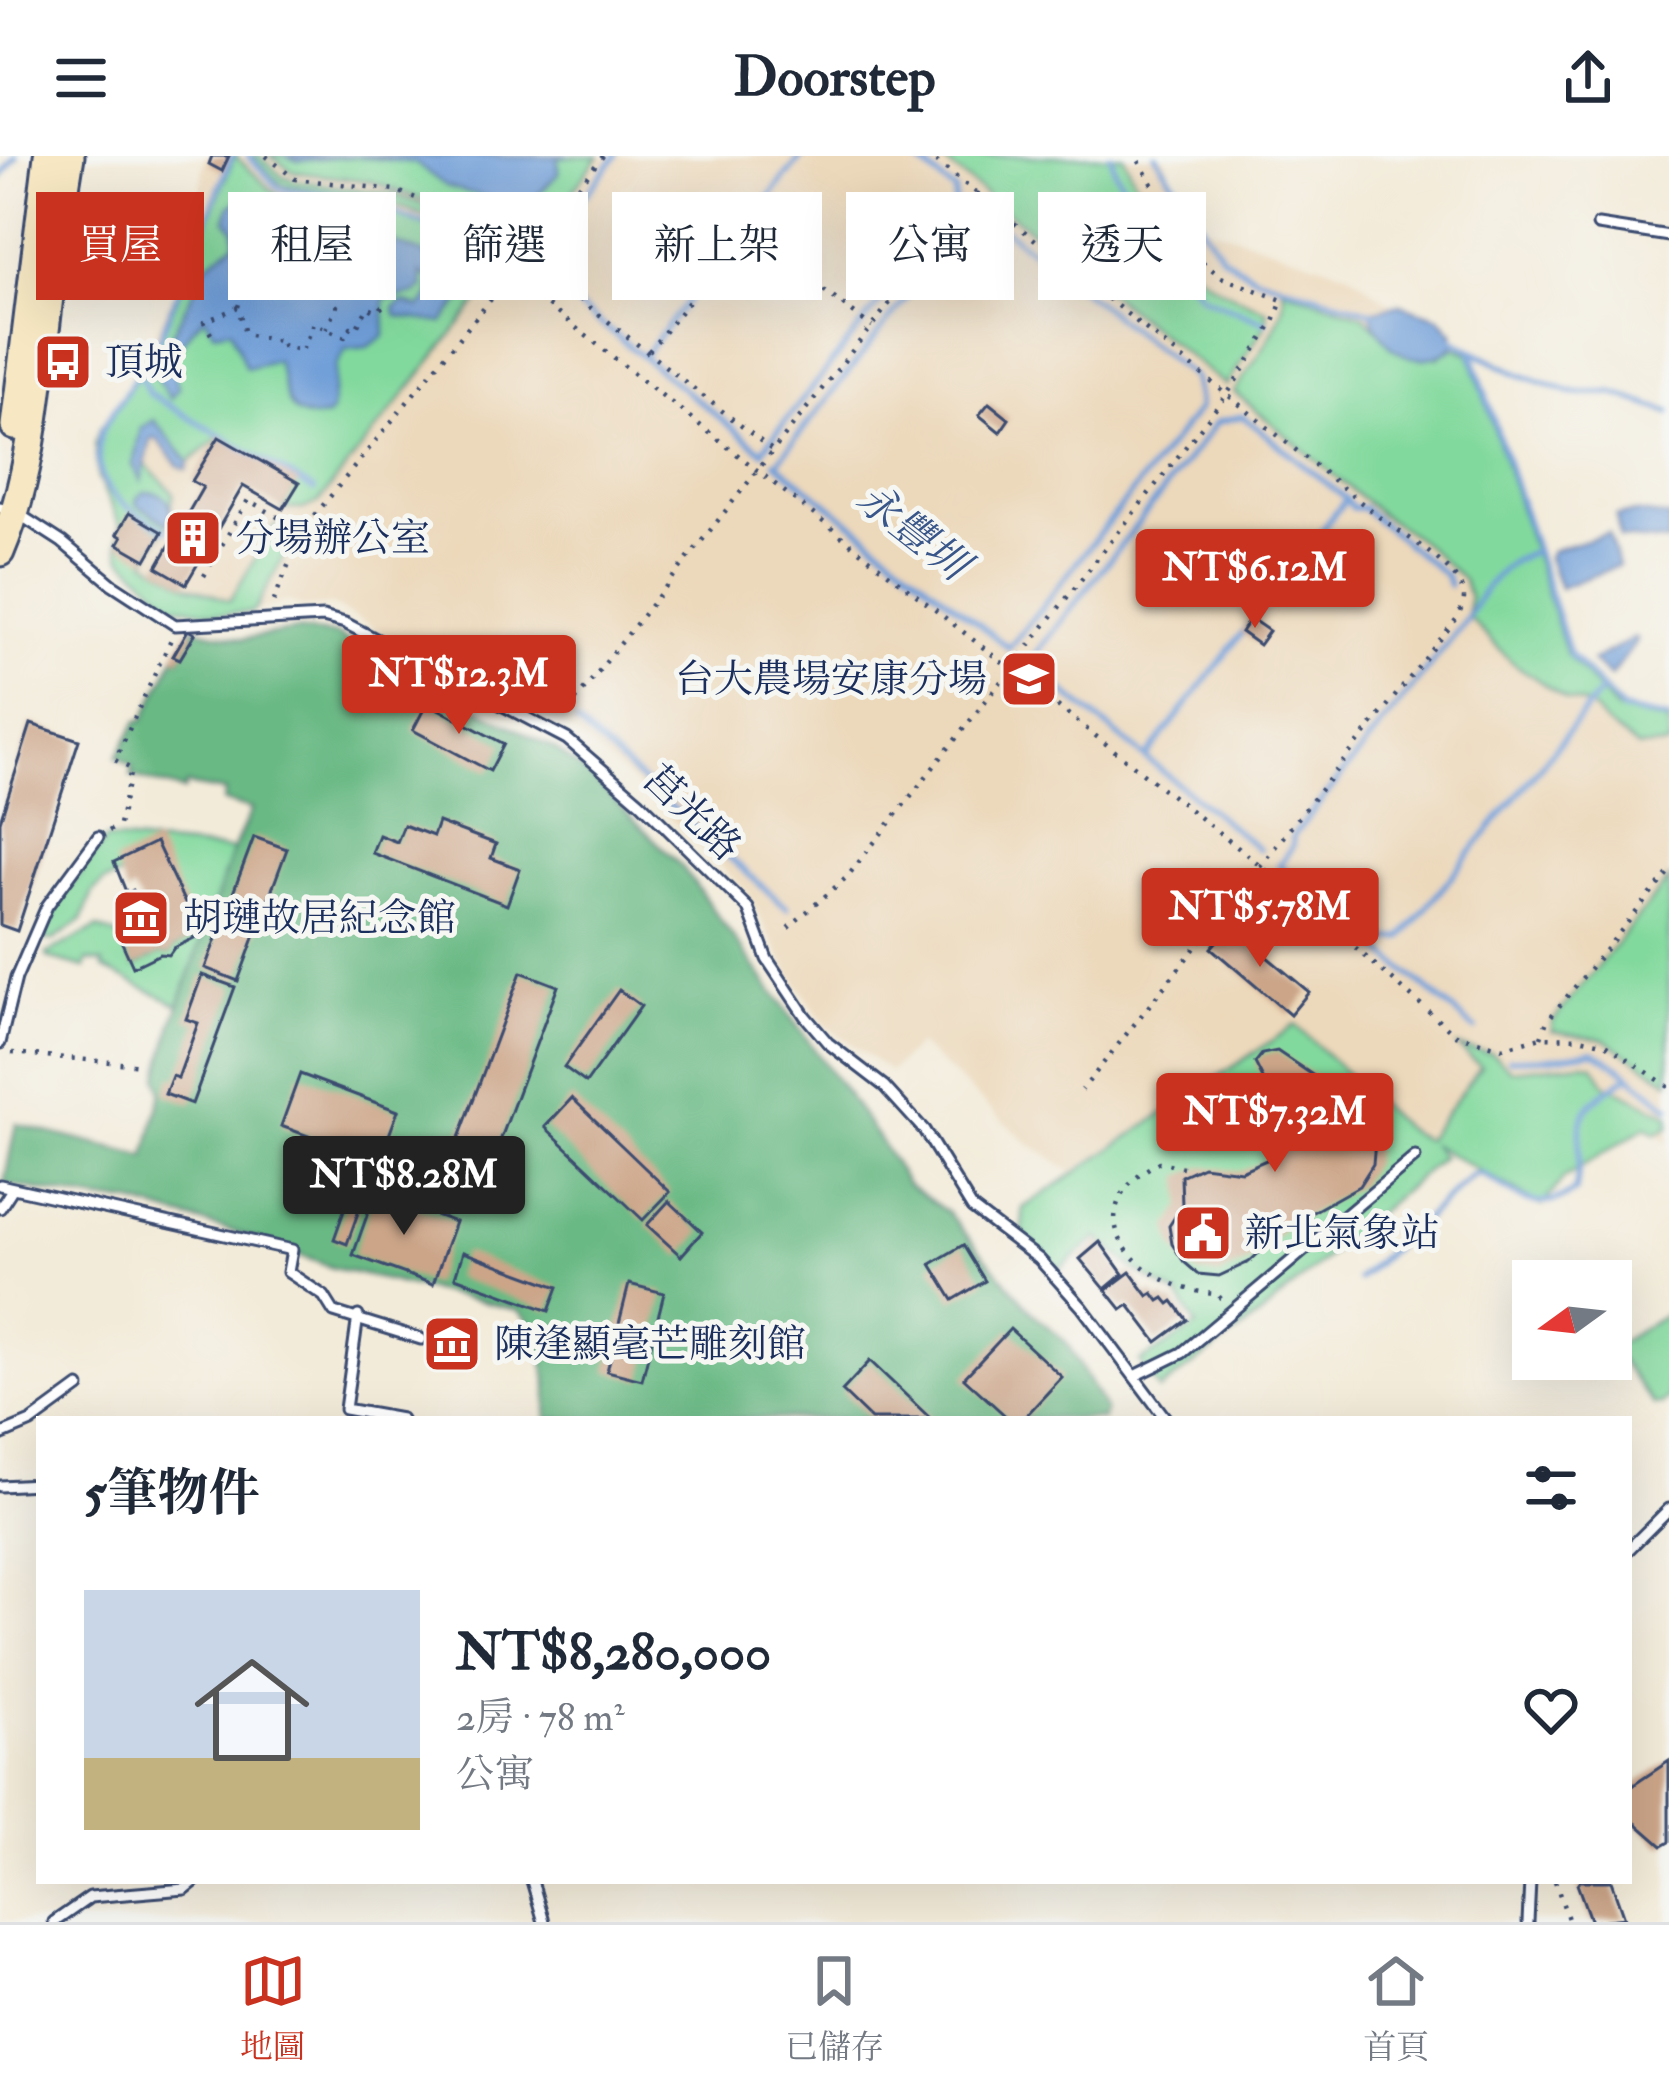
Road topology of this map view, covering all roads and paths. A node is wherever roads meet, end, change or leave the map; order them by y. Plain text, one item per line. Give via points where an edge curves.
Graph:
1 (48, 156) edge
2 (70, 156) edge
3 (266, 156) edge
4 (603, 156) edge
5 (929, 156) edge
6 (1136, 156) edge
7 (574, 192) edge
8 (976, 192) edge
9 (420, 200) edge
10 (1014, 222) edge
11 (1598, 225) dead end
12 (1669, 236) edge
13 (242, 300) edge
14 (490, 300) edge
15 (542, 300) edge
16 (581, 300) edge
17 (893, 300) edge
18 (387, 303) dead end
19 (333, 304) dead end
20 (238, 307) junction
21 (872, 327) junction
22 (326, 329) junction
23 (211, 334) dead end
24 (648, 352) junction
25 (1228, 393) junction
26 (10, 402) edge
27 (772, 450) junction
28 (758, 469) junction
29 (6, 508) edge
30 (302, 531) junction
31 (0, 552) edge
32 (204, 576) dead end
33 (266, 620) junction
34 (167, 653) dead end
35 (1012, 668) junction
36 (568, 710) dead end
37 (98, 838) joint
38 (1260, 865) junction
39 (1669, 872) edge
40 (788, 928) dead end
41 (1541, 1037) junction
42 (0, 1047) edge
43 (142, 1065) dead end
44 (1669, 1087) edge
45 (1082, 1090) dead end
46 (1415, 1157) dead end
47 (1183, 1167) dead end
48 (6, 1188) edge
49 (0, 1208) edge
50 (1232, 1311) junction
51 (358, 1316) junction
52 (421, 1339) dead end
53 (1135, 1376) junction
54 (80, 1387) dead end
55 (39, 1416) edge
56 (384, 1416) edge
57 (1164, 1416) edge
58 (36, 1418) edge
59 (0, 1435) edge
60 (36, 1484) edge
61 (0, 1486) edge
62 (1669, 1509) edge
63 (1632, 1546) edge
64 (191, 1884) edge
65 (533, 1884) edge
66 (1530, 1884) edge
67 (1556, 1884) edge
68 (54, 1922) edge
69 (544, 1922) edge
70 (1528, 1922) edge
71 (1569, 1922) edge

1 - 26 main road
2 - 29 main road via 42,379
3 - 9 path via 295,179
4 - 7 path
5 - 8 path
6 - 25 path via 1191,252 1221,278 1282,299
10 - 25 path
11 - 12 lane
13 - 20 path
14 - 30 path
15 - 28 path
16 - 24 path
17 - 21 path
18 - 22 path via 376,312 368,307 345,337
19 - 22 path
20 - 22 path via 245,334 302,351 313,323
20 - 23 path via 204,322
21 - 24 path via 746,231
21 - 27 path
24 - 27 path
25 - 35 path
25 - 38 path via 1444,567 1465,596 1458,617
26 - 29 main road
27 - 28 path
28 - 35 path
28 - 36 path
29 - 31 main road
29 - 33 lane, 莒光路 via 175,626
30 - 32 path via 248,500
30 - 33 path
33 - 53 lane, 莒光路 via 345,623 589,757 748,908 767,958 805,1016 884,1086 924,1130 972,1208 1039,1259
34 - 37 path via 115,760 130,770 119,825
35 - 38 path
35 - 40 path via 847,877
37 - 42 lane via 47,906 16,978
38 - 41 path via 1456,1035 1502,1048
38 - 45 path
39 - 41 path
41 - 44 path via 1606,1044
42 - 43 path
46 - 50 lane
47 - 50 path via 1159,1162 1135,1175 1116,1203 1114,1234 1129,1255 1189,1293 1217,1294
48 - 49 lane
48 - 51 lane via 292,1250 291,1277 324,1296 334,1312
50 - 53 lane via 1182,1353
51 - 52 lane
51 - 56 lane via 345,1409
53 - 57 lane, 莒光路
54 - 55 lane
58 - 59 lane
60 - 61 lane
62 - 63 lane
64 - 68 lane via 90,1897
65 - 69 lane
66 - 70 lane
67 - 71 path

